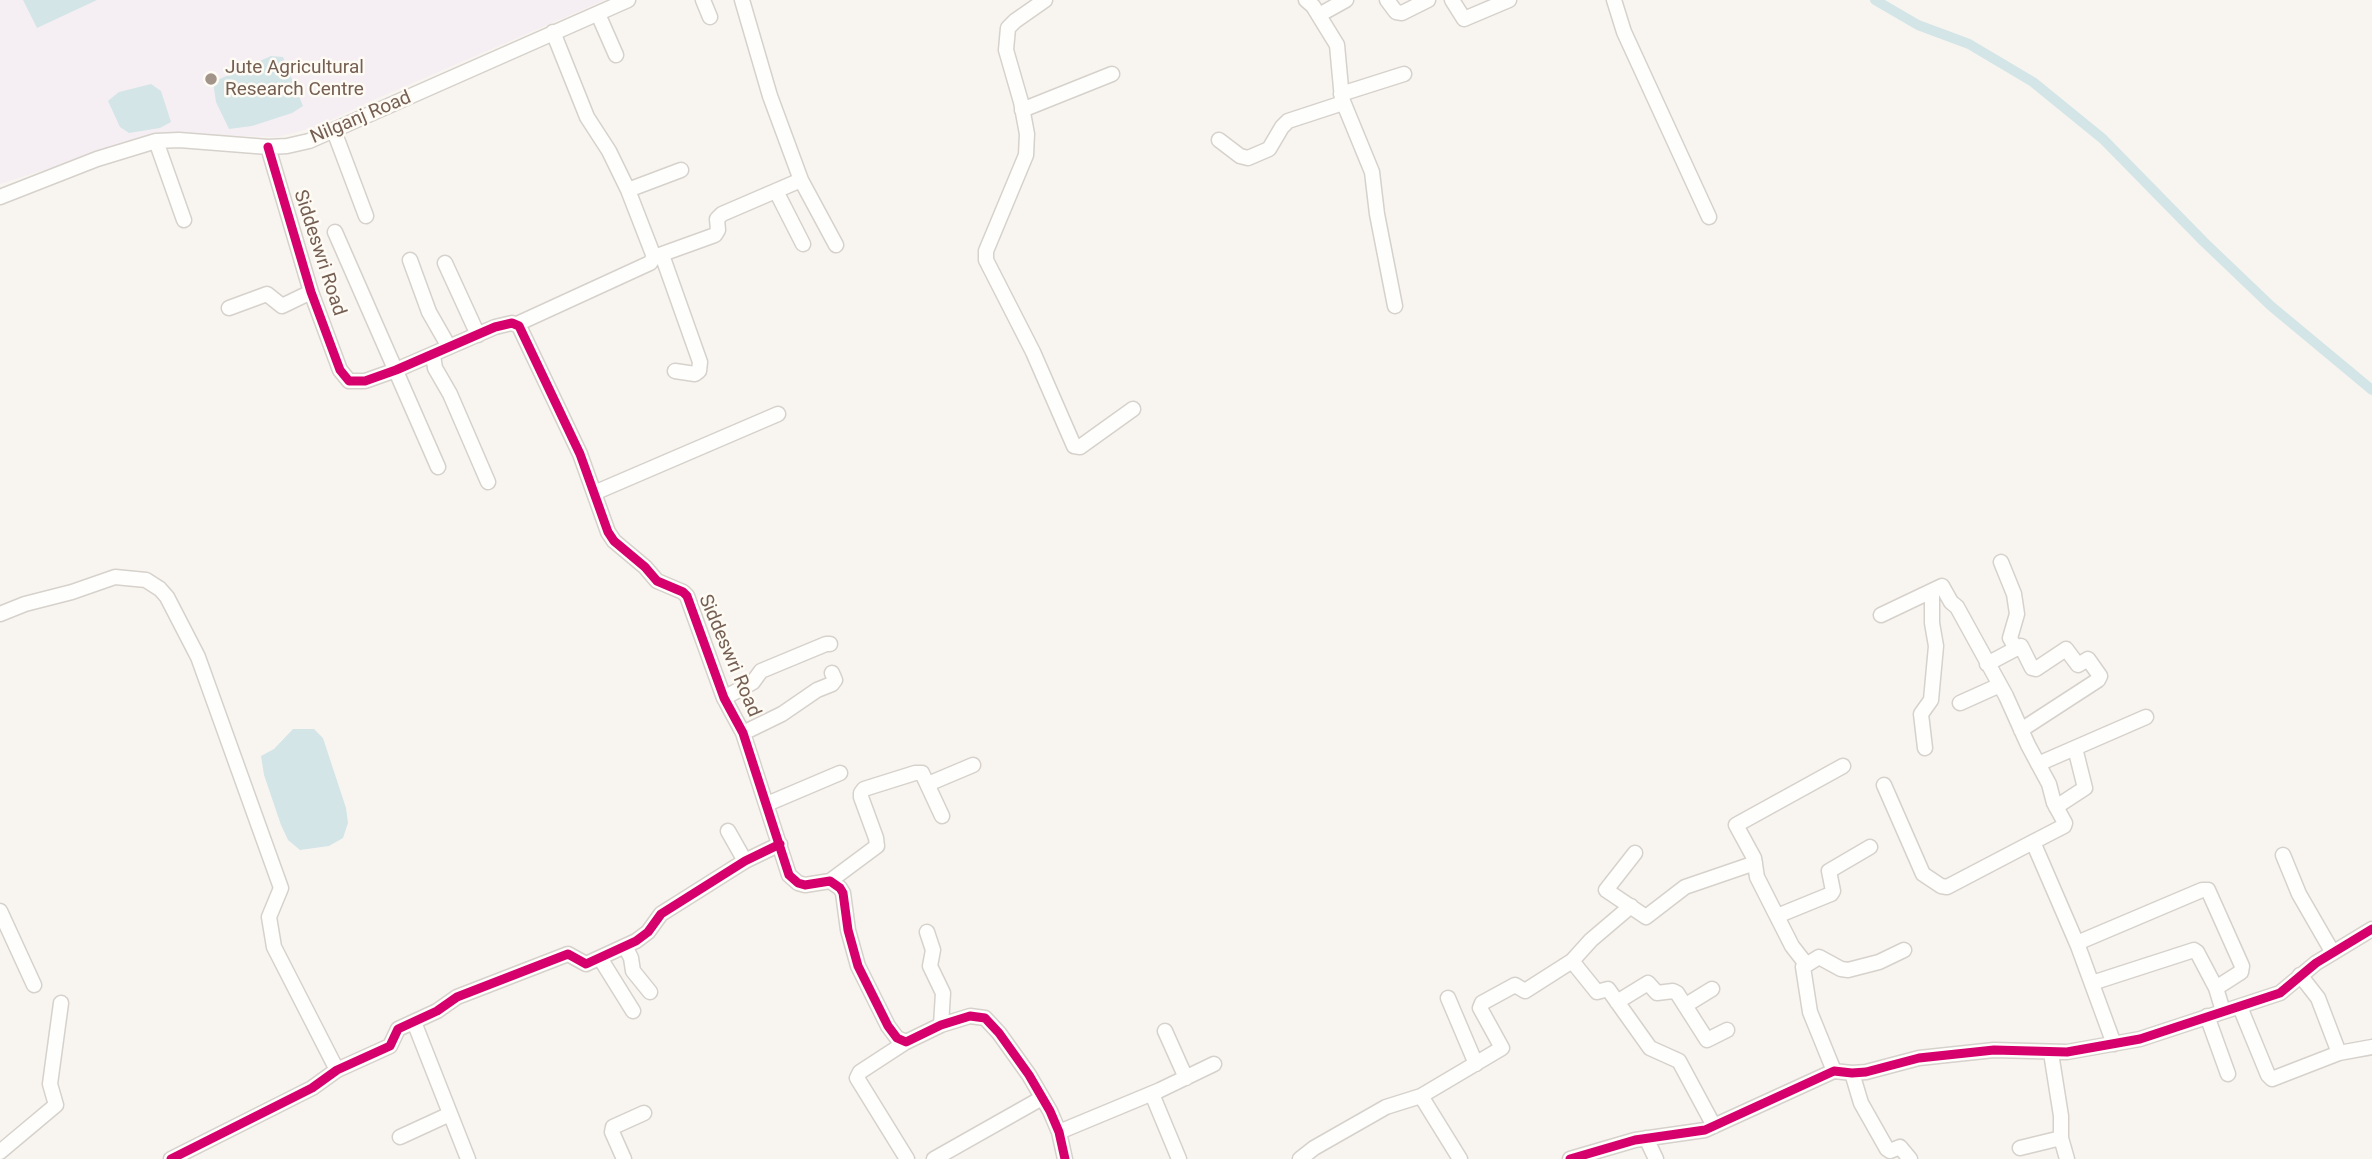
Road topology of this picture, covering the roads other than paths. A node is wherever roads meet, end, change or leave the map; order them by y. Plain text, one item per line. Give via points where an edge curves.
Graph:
1 (628, 0) edge
2 (702, 0) edge
3 (742, 0) edge
4 (1045, 0) edge
5 (1306, 0) edge
6 (1346, 0) edge
7 (1387, 0) edge
8 (1428, 0) edge
9 (1452, 0) edge
10 (1509, 0) edge
11 (1614, 0) edge
12 (598, 14) junction
13 (1319, 15) junction
14 (710, 17) dead end
15 (553, 32) junction
16 (616, 55) dead end
17 (1112, 74) dead end
18 (1404, 74) dead end
19 (1342, 98) junction
20 (1022, 110) junction
21 (334, 131) junction
22 (1219, 140) dead end
23 (156, 142) junction
24 (268, 146) junction
25 (681, 170) dead end
26 (801, 180) junction
27 (628, 190) junction
28 (776, 191) junction
29 (0, 197) edge
30 (366, 216) dead end
31 (1709, 217) dead end
32 (184, 220) dead end
33 (335, 232) dead end
34 (803, 244) dead end
35 (836, 245) dead end
36 (658, 256) junction
37 (410, 260) dead end
38 (445, 262) dead end
39 (311, 292) junction
40 (1395, 306) dead end
41 (229, 308) dead end
42 (517, 324) junction
43 (478, 335) junction
44 (449, 347) junction
45 (433, 355) junction
46 (396, 370) junction
47 (674, 371) dead end
48 (1133, 409) dead end
49 (778, 414) dead end
50 (438, 467) dead end
51 (488, 482) dead end
52 (594, 494) junction
53 (2001, 562) dead end
54 (1932, 591) junction
55 (0, 614) edge
56 (1881, 615) dead end
57 (830, 644) dead end
58 (2016, 649) junction
59 (1987, 664) junction
60 (832, 673) dead end
61 (2000, 685) junction
62 (724, 698) junction
63 (1960, 703) dead end
64 (2146, 717) dead end
65 (2021, 730) junction
66 (743, 733) junction
67 (1925, 748) dead end
68 (2074, 748) junction
69 (2038, 764) junction
70 (973, 765) dead end
71 (1843, 766) dead end
72 (840, 773) dead end
73 (928, 784) junction
74 (1884, 785) dead end
75 (767, 804) junction
76 (2056, 807) junction
77 (942, 816) dead end
78 (728, 831) dead end
79 (2033, 842) junction
80 (780, 844) junction
81 (1870, 847) dead end
82 (1634, 853) dead end
83 (2283, 855) dead end
84 (745, 861) junction
85 (1755, 863) junction
86 (830, 881) junction
87 (1631, 906) junction
88 (0, 911) edge
89 (1777, 916) junction
90 (2372, 929) edge
91 (927, 932) dead end
92 (2077, 943) junction
93 (625, 946) junction
94 (1904, 950) dead end
95 (2333, 953) junction
96 (600, 957) junction
97 (1572, 961) junction
98 (1806, 964) junction
99 (2300, 975) junction
100 (2092, 983) junction
101 (34, 985) dead end
102 (2216, 988) junction
103 (1712, 989) dead end
104 (650, 992) dead end
105 (1448, 998) dead end
106 (1617, 1002) junction
107 (61, 1003) dead end
108 (1686, 1005) junction
109 (2240, 1007) junction
110 (634, 1011) dead end
111 (2223, 1012) junction
112 (2207, 1016) junction
113 (414, 1022) junction
114 (941, 1025) junction
115 (1727, 1030) dead end
116 (1165, 1031) dead end
117 (906, 1042) junction
118 (2114, 1044) junction
119 (2372, 1047) edge
120 (2051, 1053) junction
121 (2339, 1053) junction
122 (1214, 1064) dead end
123 (1476, 1064) junction
124 (337, 1070) junction
125 (1834, 1071) junction
126 (1852, 1073) junction
127 (2228, 1074) dead end
128 (1186, 1077) junction
129 (1152, 1094) junction
130 (1421, 1096) junction
131 (1042, 1098) junction
132 (645, 1113) dead end
133 (450, 1114) junction
134 (1714, 1126) junction
135 (1059, 1132) junction
136 (400, 1137) dead end
137 (1646, 1138) junction
138 (2061, 1138) junction
139 (2020, 1148) dead end
140 (0, 1152) edge
141 (1611, 1153) edge
142 (1593, 1156) edge
143 (171, 1159) edge
144 (468, 1159) edge
145 (624, 1159) edge
146 (907, 1159) edge
147 (934, 1159) edge
148 (1065, 1159) edge
149 (1179, 1159) edge
150 (1300, 1159) edge
151 (1460, 1159) edge
152 (1570, 1159) edge
153 (1656, 1159) edge
154 (1910, 1159) edge
155 (2067, 1159) edge

1 - 12 street, Nilganj Road
2 - 14 street
3 - 26 street
4 - 20 street via 1008,28 1006,50
5 - 13 street
6 - 13 street
7 - 8 street via 1402,13
9 - 10 street via 1466,19
11 - 31 street via 1624,32
12 - 15 street, Nilganj Road
12 - 16 street
13 - 19 street via 1337,46
15 - 21 street, Nilganj Road
15 - 27 street via 589,121 610,151
17 - 20 street
18 - 19 street
19 - 22 street via 1288,121 1269,149 1248,158
19 - 40 street via 1372,172
20 - 48 street via 1026,155 986,260 1074,446 1080,447
21 - 24 street, Nilganj Road via 298,144
21 - 30 street
23 - 24 street, Nilganj Road
23 - 29 street, Nilganj Road via 97,159
23 - 32 street
24 - 39 street, Siddeswri Road
25 - 27 street
26 - 28 street
26 - 35 street
27 - 36 street
28 - 34 street
28 - 36 street, Siddeswri Road via 718,217 715,235
33 - 46 street
36 - 42 street, Siddeswri Road
36 - 47 street via 700,362 695,374
37 - 44 street via 429,312
38 - 43 street
39 - 41 street via 282,306 267,295
39 - 46 street, Siddeswri Road via 343,376 357,382
42 - 43 street, Siddeswri Road via 507,323
42 - 52 street, Siddeswri Road via 580,454
43 - 44 street, Siddeswri Road
44 - 45 street, Siddeswri Road
45 - 46 street, Siddeswri Road
45 - 51 street
46 - 50 street
49 - 52 street
52 - 62 street, Siddeswri Road via 614,541 657,581 687,596
53 - 58 street via 2014,594 2017,614 2010,638
54 - 56 street
54 - 59 street via 1943,587
54 - 67 street via 1936,646 1931,700 1921,714
55 - 124 street via 115,577 146,580 167,597 198,657 281,888 269,917 274,947
57 - 62 street via 761,671 753,682
58 - 59 street
58 - 65 street via 2023,647 2034,669 2066,649 2078,665 2088,659 2100,677
59 - 61 street
60 - 66 street via 832,684
61 - 63 street
61 - 65 street
62 - 66 street, Siddeswri Road
64 - 68 street
65 - 69 street
66 - 75 street, Siddeswri Road
68 - 69 street
68 - 76 street via 2085,789
69 - 76 street
70 - 73 street
71 - 85 street via 1736,825
72 - 75 street
73 - 77 street
73 - 86 street via 920,772 862,791 877,846
74 - 79 street via 1923,874 1941,886
75 - 80 street, Siddeswri Road
76 - 79 street via 2065,825
78 - 84 street
79 - 92 street
80 - 84 street
80 - 86 street, Siddeswri Road via 793,880 805,885
81 - 89 street via 1829,871 1831,894
82 - 87 street via 1606,890
83 - 95 street
84 - 93 street via 661,914 644,936
85 - 87 street via 1685,887 1648,917
85 - 89 street via 1757,877
86 - 117 street via 843,893 848,930 865,983 892,1033
87 - 97 street
88 - 101 street
89 - 98 street
90 - 95 street
91 - 114 street via 933,950 930,966 943,993
92 - 100 street
92 - 102 street via 2206,889 2242,966 2241,972
93 - 96 street
93 - 104 street via 633,971
94 - 98 street via 1848,970 1822,957
95 - 99 street
96 - 110 street
96 - 113 street via 584,964 568,954 457,997
97 - 106 street via 1597,992 1608,989
97 - 123 street via 1525,990 1515,985 1482,1003 1480,1008 1502,1048
98 - 125 street via 1802,971 1810,1012
99 - 109 street via 2280,993
99 - 121 street via 2316,994
100 - 102 street via 2194,950
100 - 118 street
102 - 111 street
103 - 108 street
105 - 123 street
106 - 108 street via 1648,983 1657,993 1675,992
106 - 134 street via 1650,1048 1680,1063
107 - 140 street via 50,1084 56,1105
108 - 115 street via 1707,1040
109 - 111 street
109 - 121 street via 2272,1079
111 - 112 street
112 - 118 street
112 - 127 street
113 - 124 street via 398,1029 390,1045
113 - 133 street
114 - 117 street
114 - 131 street via 971,1016 985,1018
116 - 128 street
117 - 146 street via 857,1078
118 - 120 street
119 - 121 street
120 - 126 street via 1994,1050 1919,1058
120 - 138 street
122 - 128 street
123 - 130 street
124 - 143 street via 312,1088
125 - 126 street
125 - 134 street
126 - 154 street via 1862,1107 1887,1149 1900,1147
128 - 129 street
129 - 135 street
129 - 149 street
130 - 150 street via 1386,1107
130 - 151 street
131 - 135 street
131 - 147 street
132 - 145 street via 613,1127
133 - 136 street
133 - 144 street
134 - 137 street
135 - 148 street
137 - 141 street
137 - 153 street
138 - 139 street
138 - 155 street
141 - 142 street
142 - 152 street

